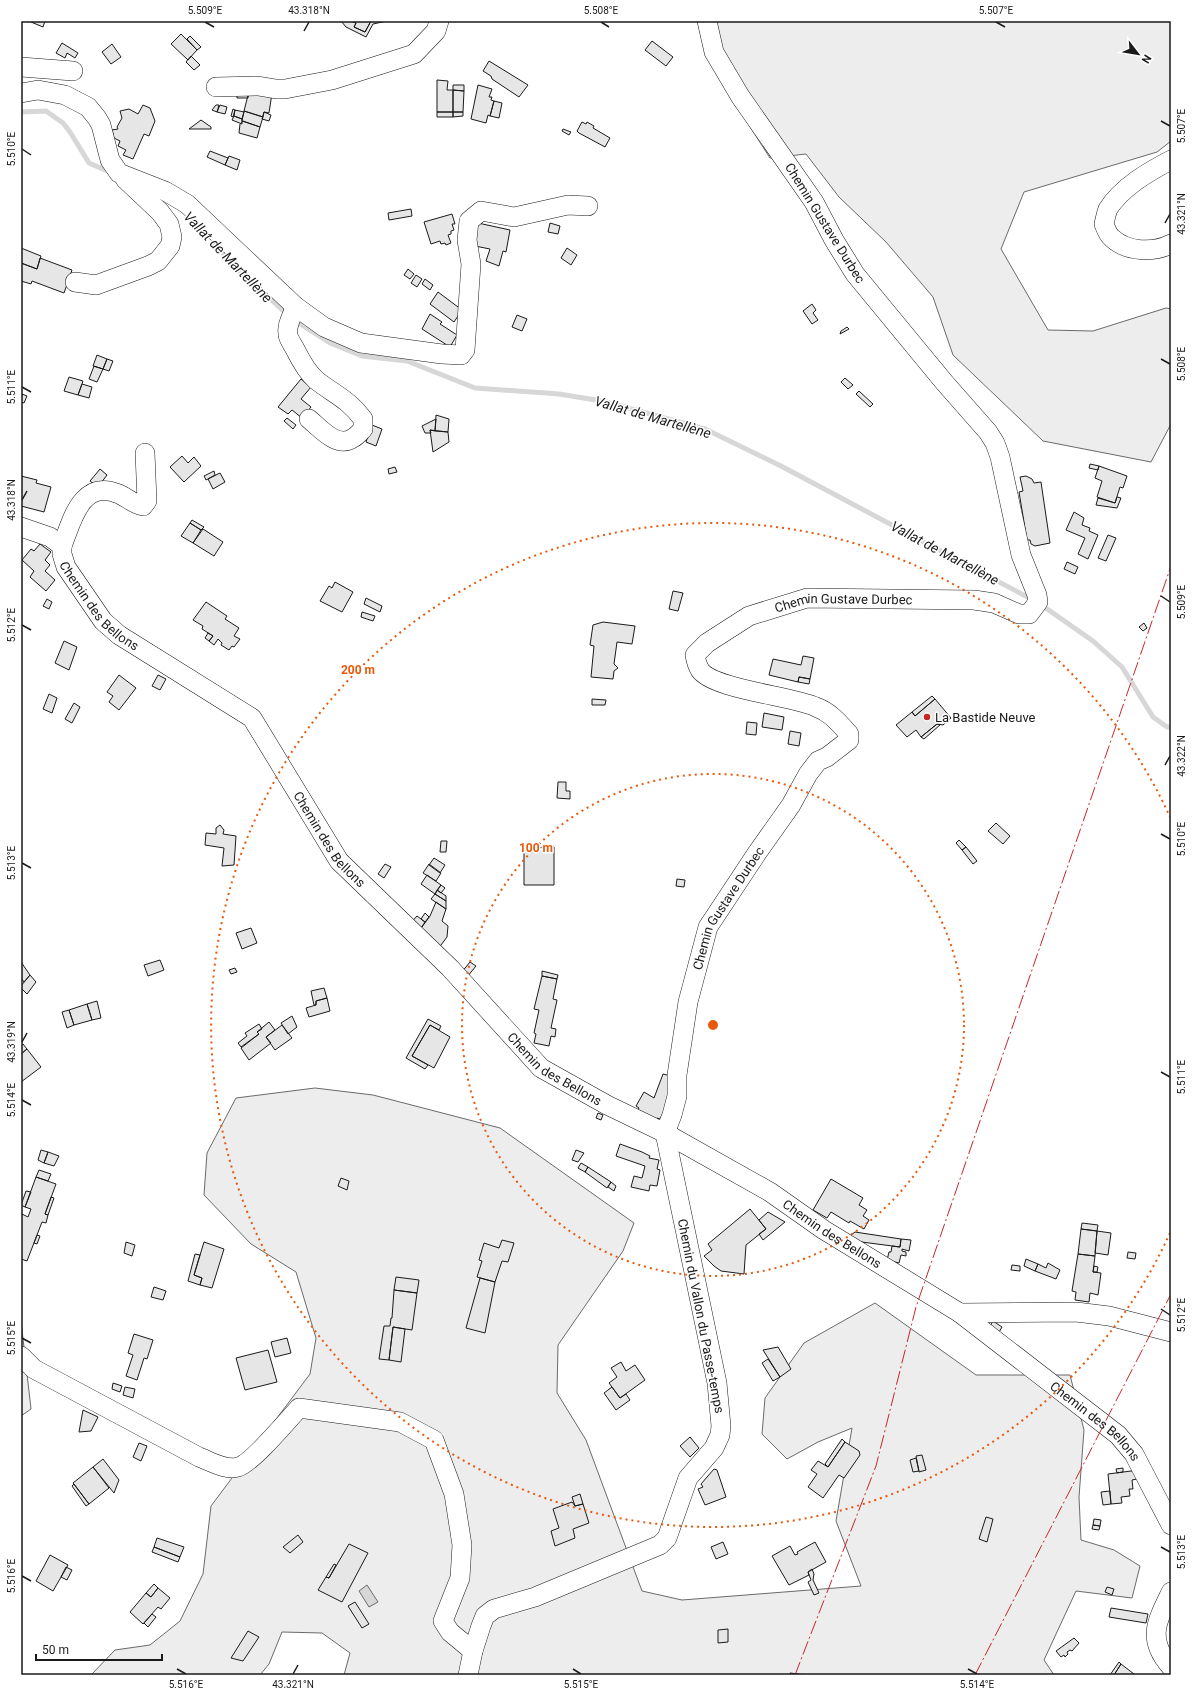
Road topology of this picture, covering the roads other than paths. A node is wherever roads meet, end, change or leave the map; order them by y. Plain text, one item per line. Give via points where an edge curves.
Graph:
1 (439, 21) edge
2 (707, 21) edge
3 (21, 67) edge
4 (73, 71) dead end
5 (216, 87) dead end
6 (21, 94) edge
7 (1171, 160) edge
8 (119, 173) junction
9 (588, 206) dead end
10 (1171, 244) edge
11 (75, 282) dead end
12 (292, 314) junction
13 (309, 418) dead end
14 (145, 453) dead end
15 (21, 527) edge
16 (62, 546) junction
17 (665, 1133) junction
18 (960, 1313) junction
19 (1171, 1332) edge
20 (21, 1356) edge
21 (1171, 1525) edge
22 (1171, 1592) edge
23 (473, 1651) junction
24 (1171, 1667) edge
25 (468, 1675) edge

1 - 5 street via 436,32 414,54 332,80 276,89 258,86
2 - 17 street, Chemin Gustave Durbec via 714,52 740,96 814,202 855,274 995,443 1021,555 1038,602 1029,614 1019,614 994,603 974,600 807,598 749,616 707,643 695,655 700,671 713,679 735,688 804,702 818,708 836,718 849,734 849,740 818,761 808,774 791,805 708,928 688,1002 677,1074 677,1096
3 - 4 street
6 - 8 street via 38,90 65,95 88,107 98,118 110,160
7 - 10 street via 1148,172 1120,194 1107,210 1104,224 1111,237 1125,247 1145,250
8 - 11 street via 169,224 172,237 170,246 158,261 148,266 96,285
8 - 12 street via 165,191 187,204
9 - 12 street via 568,205 514,217 481,211 469,221 467,240 471,264 470,284 465,350 461,355 362,343
12 - 13 street via 288,336 299,356 315,379 355,408 363,419 362,429 353,439 340,441 329,436
14 - 16 street via 147,501 143,506 134,504 119,494 102,490 89,494 80,502
15 - 16 street, Chemin des Bellons via 50,537
16 - 17 street, Chemin des Bellons via 66,566 103,621 119,636 252,718 338,861 450,968 542,1068 607,1105
17 - 18 street, Chemin des Bellons via 770,1192 824,1230
17 - 23 street, Chemin du Vallon du Passe-temps via 717,1383 720,1435 714,1448 688,1478 667,1538 660,1545 535,1597 494,1609 485,1616
18 - 19 street via 1076,1312 1109,1316
18 - 21 street, Chemin des Bellons via 1118,1435 1134,1454
20 - 23 street via 34,1369 199,1457 223,1467 238,1467 253,1457 299,1408 400,1422 434,1440 454,1494 462,1545 460,1578 443,1622 450,1632
22 - 24 street via 1157,1620 1156,1638 1165,1660
23 - 25 street, Chemin du Vallon du Passe-temps

